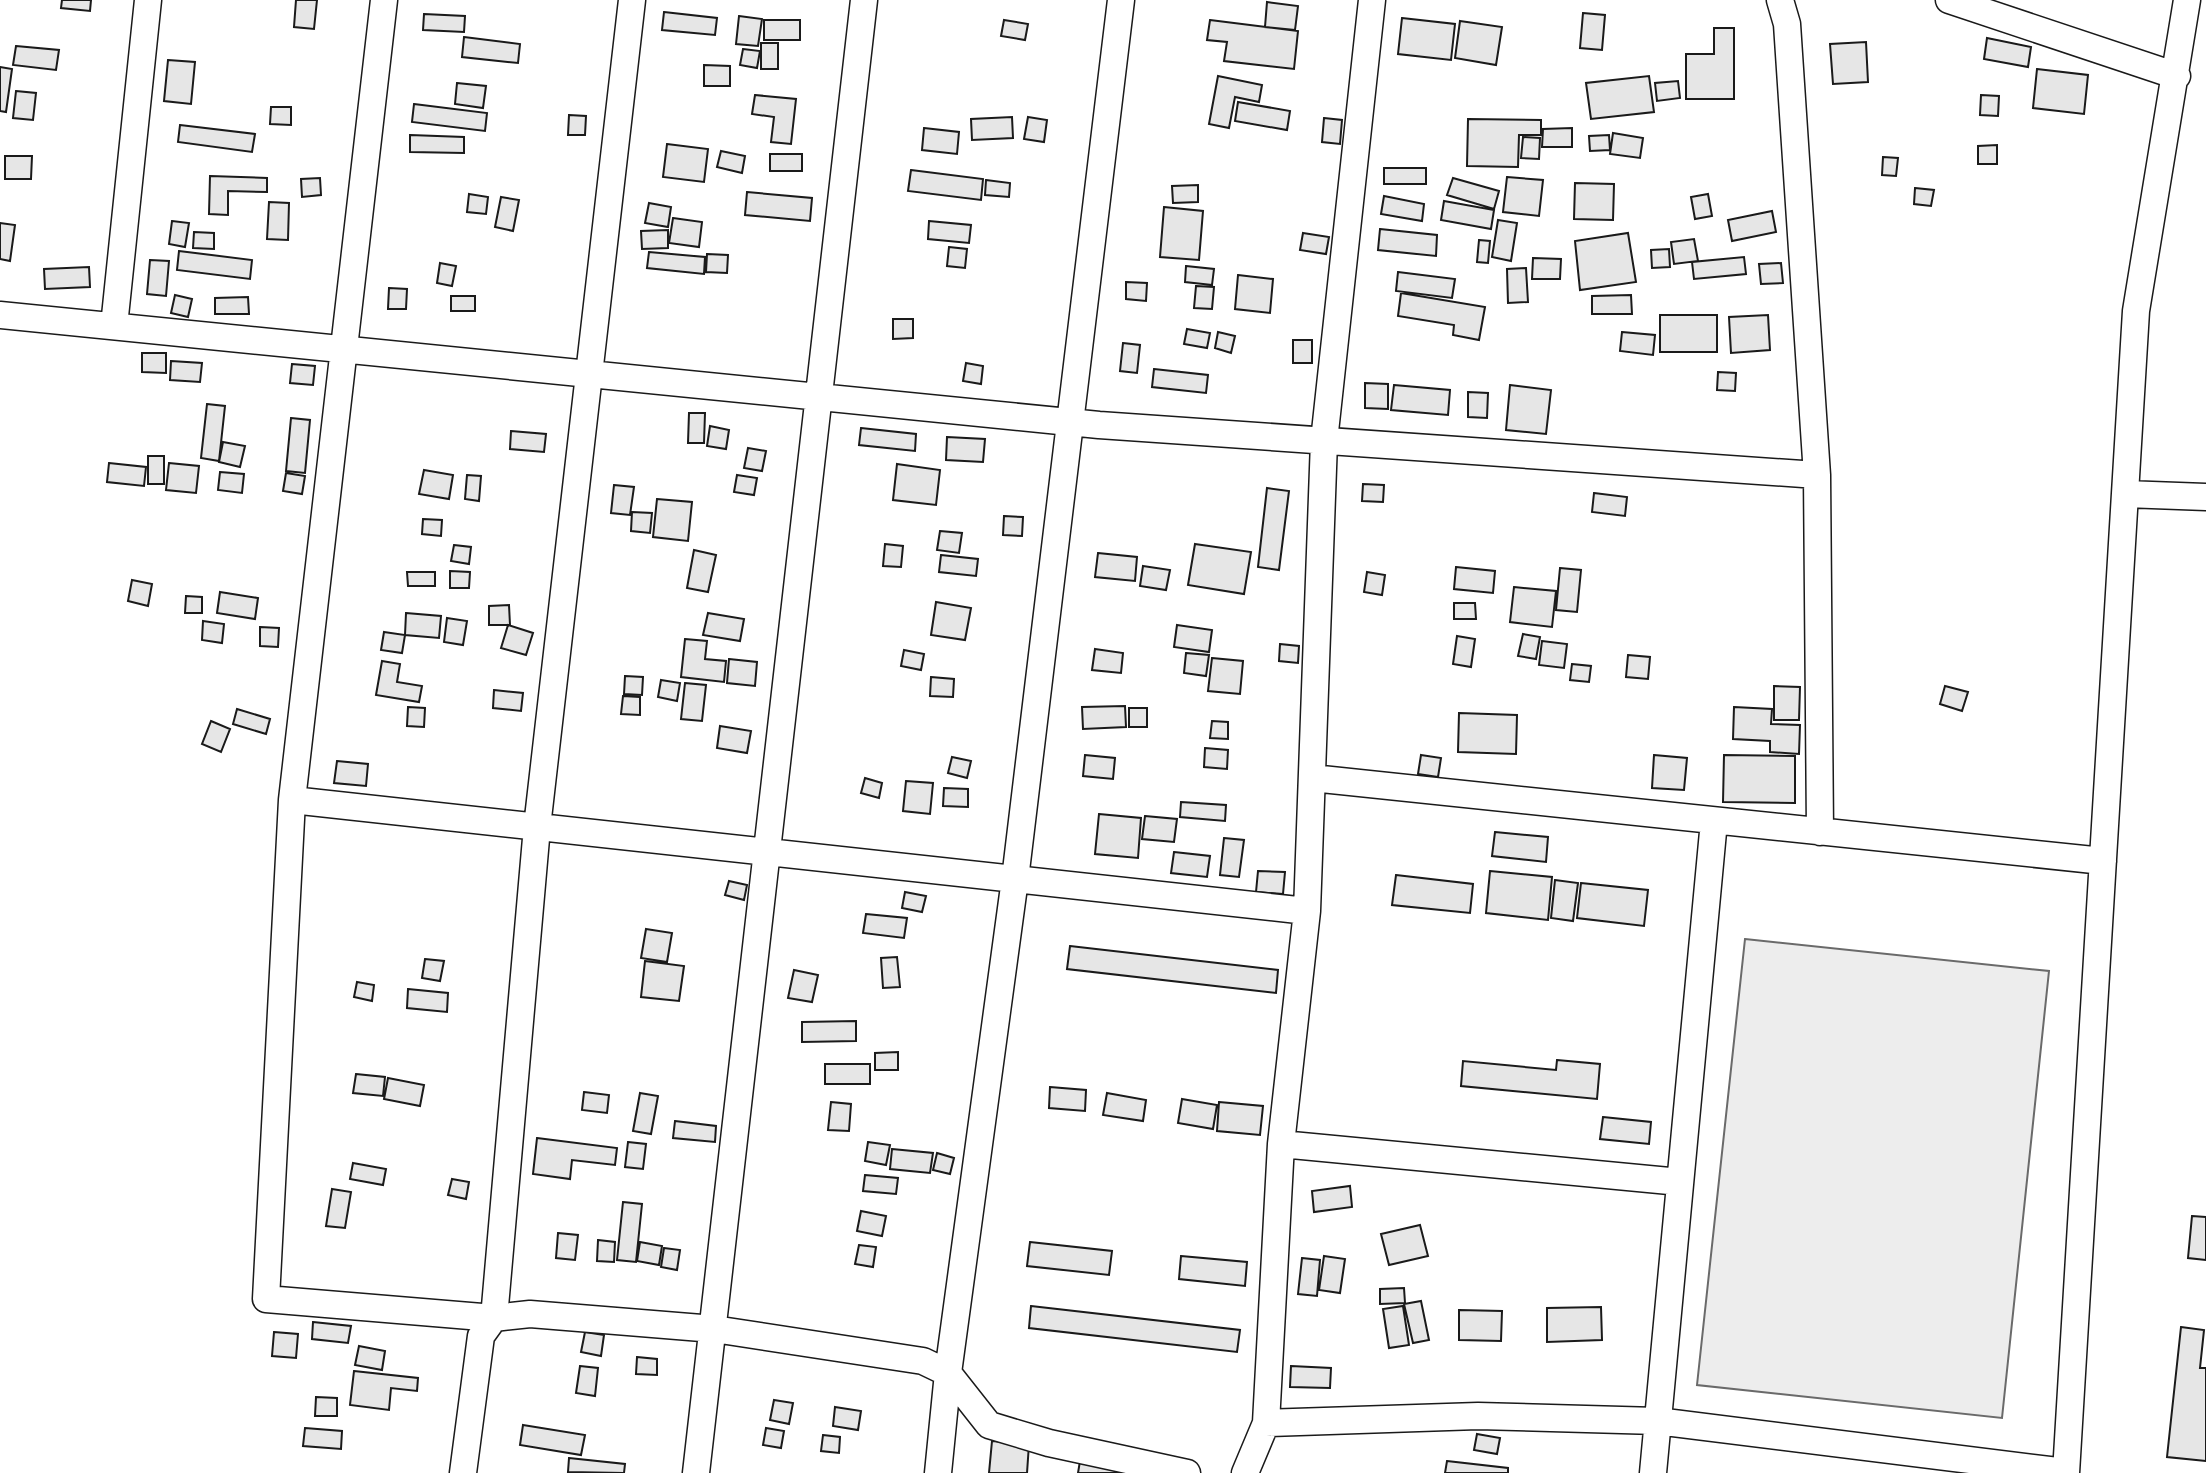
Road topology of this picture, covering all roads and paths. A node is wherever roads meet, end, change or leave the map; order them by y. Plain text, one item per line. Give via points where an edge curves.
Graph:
1 (148, 0) edge
2 (384, 0) edge
3 (632, 0) edge
4 (864, 0) edge
5 (1121, 0) edge
6 (1372, 0) edge
7 (1780, 0) edge
8 (1949, 0) edge
9 (2187, 0) edge
10 (2194, 38) edge
11 (2177, 76) junction
12 (0, 315) edge
13 (114, 326) junction
14 (344, 349) junction
15 (589, 374) junction
16 (819, 397) junction
17 (1070, 422) junction
18 (1324, 441) junction
19 (1817, 475) junction
20 (2125, 494) junction
21 (2206, 497) edge
22 (1312, 778) junction
23 (292, 800) junction
24 (1714, 821) junction
25 (537, 827) junction
26 (1820, 832) junction
27 (767, 852) junction
28 (2103, 861) junction
29 (1015, 879) junction
30 (1307, 911) junction
31 (1281, 1144) junction
32 (1680, 1182) junction
33 (494, 1318) junction
34 (714, 1329) junction
35 (948, 1373) junction
36 (1657, 1421) junction
37 (1266, 1423) junction
38 (2066, 1472) edge
39 (463, 1473) edge
40 (696, 1473) edge
41 (938, 1473) edge
42 (1186, 1473) edge
43 (1245, 1473) edge
44 (1653, 1473) edge

1 - 13 street
2 - 14 street
3 - 15 street
4 - 16 street
5 - 17 street
6 - 18 street
7 - 19 street via 1787,24
8 - 11 street
9 - 10 street
10 - 11 street
11 - 20 street via 2136,311
12 - 13 street
13 - 14 street
14 - 15 street
14 - 23 street
15 - 16 street
15 - 25 street
16 - 17 street
16 - 27 street
17 - 18 street
17 - 29 street
18 - 19 street
18 - 22 street
19 - 26 street
20 - 21 street
20 - 28 street
22 - 24 street
22 - 30 street
23 - 25 street
23 - 33 street via 266,1299
24 - 26 street
24 - 32 street
25 - 27 street
25 - 33 street
26 - 28 street
27 - 29 street
27 - 34 street
28 - 38 street
29 - 30 street
29 - 35 street
30 - 31 street
31 - 32 street
31 - 37 street
32 - 36 street
33 - 34 street via 530,1314
33 - 39 street via 481,1336
34 - 35 street via 923,1361
34 - 40 street
35 - 41 street
35 - 42 street via 989,1425
36 - 37 street via 1478,1416
36 - 38 street
36 - 44 street
37 - 43 street

